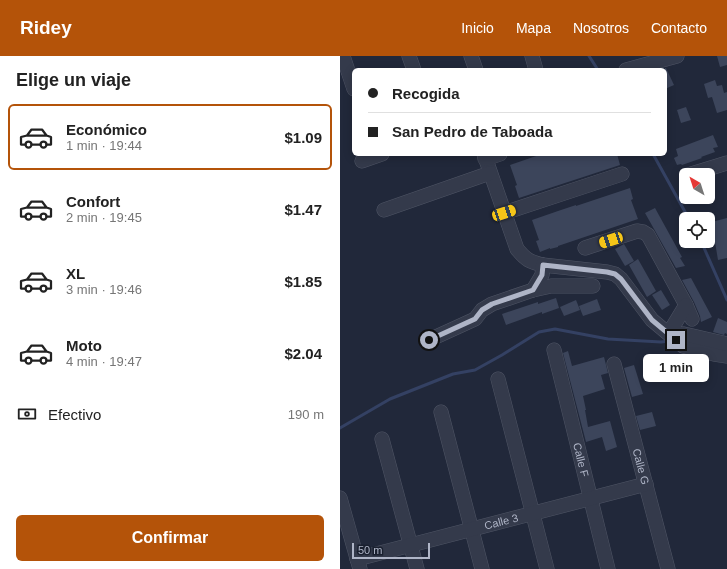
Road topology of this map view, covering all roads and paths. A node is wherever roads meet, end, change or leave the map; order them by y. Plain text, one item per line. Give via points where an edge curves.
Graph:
1 (343, 56) edge
2 (409, 56) edge
3 (471, 56) edge
4 (532, 56) edge
5 (677, 56) edge
6 (413, 68) edge
7 (475, 68) edge
8 (535, 68) edge
9 (633, 68) edge
10 (352, 83) edge
11 (376, 156) edge
12 (485, 156) edge
13 (362, 161) dead end
14 (727, 163) edge
15 (710, 168) edge
16 (490, 173) junction
17 (622, 174) dead end
18 (384, 210) dead end
19 (504, 213) junction
20 (543, 265) junction
21 (584, 269) junction
22 (593, 286) dead end
23 (533, 290) junction
24 (686, 305) junction
25 (692, 319) dead end
26 (669, 333) junction
27 (429, 340) dead end
28 (727, 344) edge
29 (554, 350) dead end
30 (727, 356) edge
31 (614, 364) dead end
32 (498, 379) dead end
33 (441, 412) dead end
34 (382, 438) dead end
35 (646, 484) junction
36 (340, 498) edge
37 (591, 499) junction
38 (533, 514) junction
39 (472, 530) junction
40 (411, 546) junction
41 (358, 564) edge
42 (417, 569) edge
43 (482, 569) edge
44 (547, 569) edge
45 (608, 569) edge
46 (668, 569) edge

1 - 10 street
2 - 6 street
3 - 7 street
4 - 8 street
5 - 9 street
11 - 13 street
12 - 16 street
14 - 15 street
16 - 18 street
16 - 19 street
17 - 19 street
19 - 20 street via 517,250 524,258
20 - 21 street
20 - 23 street via 542,275
21 - 24 street via 580,250 637,231 643,232 648,235
21 - 26 street via 615,274 652,320
22 - 23 street via 551,286
23 - 27 street via 492,304 482,310 475,319
24 - 25 street
24 - 26 street
26 - 28 street
26 - 30 street via 683,346
29 - 37 street, Calle F
31 - 35 street, Calle G
32 - 38 street
33 - 39 street
34 - 40 street
35 - 37 street, Calle 3
35 - 46 street, Calle G
36 - 41 street
37 - 38 street, Calle 3
37 - 45 street, Calle F
38 - 39 street, Calle 3
38 - 44 street
39 - 40 street, Calle 3
39 - 43 street
40 - 41 street, Calle 3
40 - 42 street

